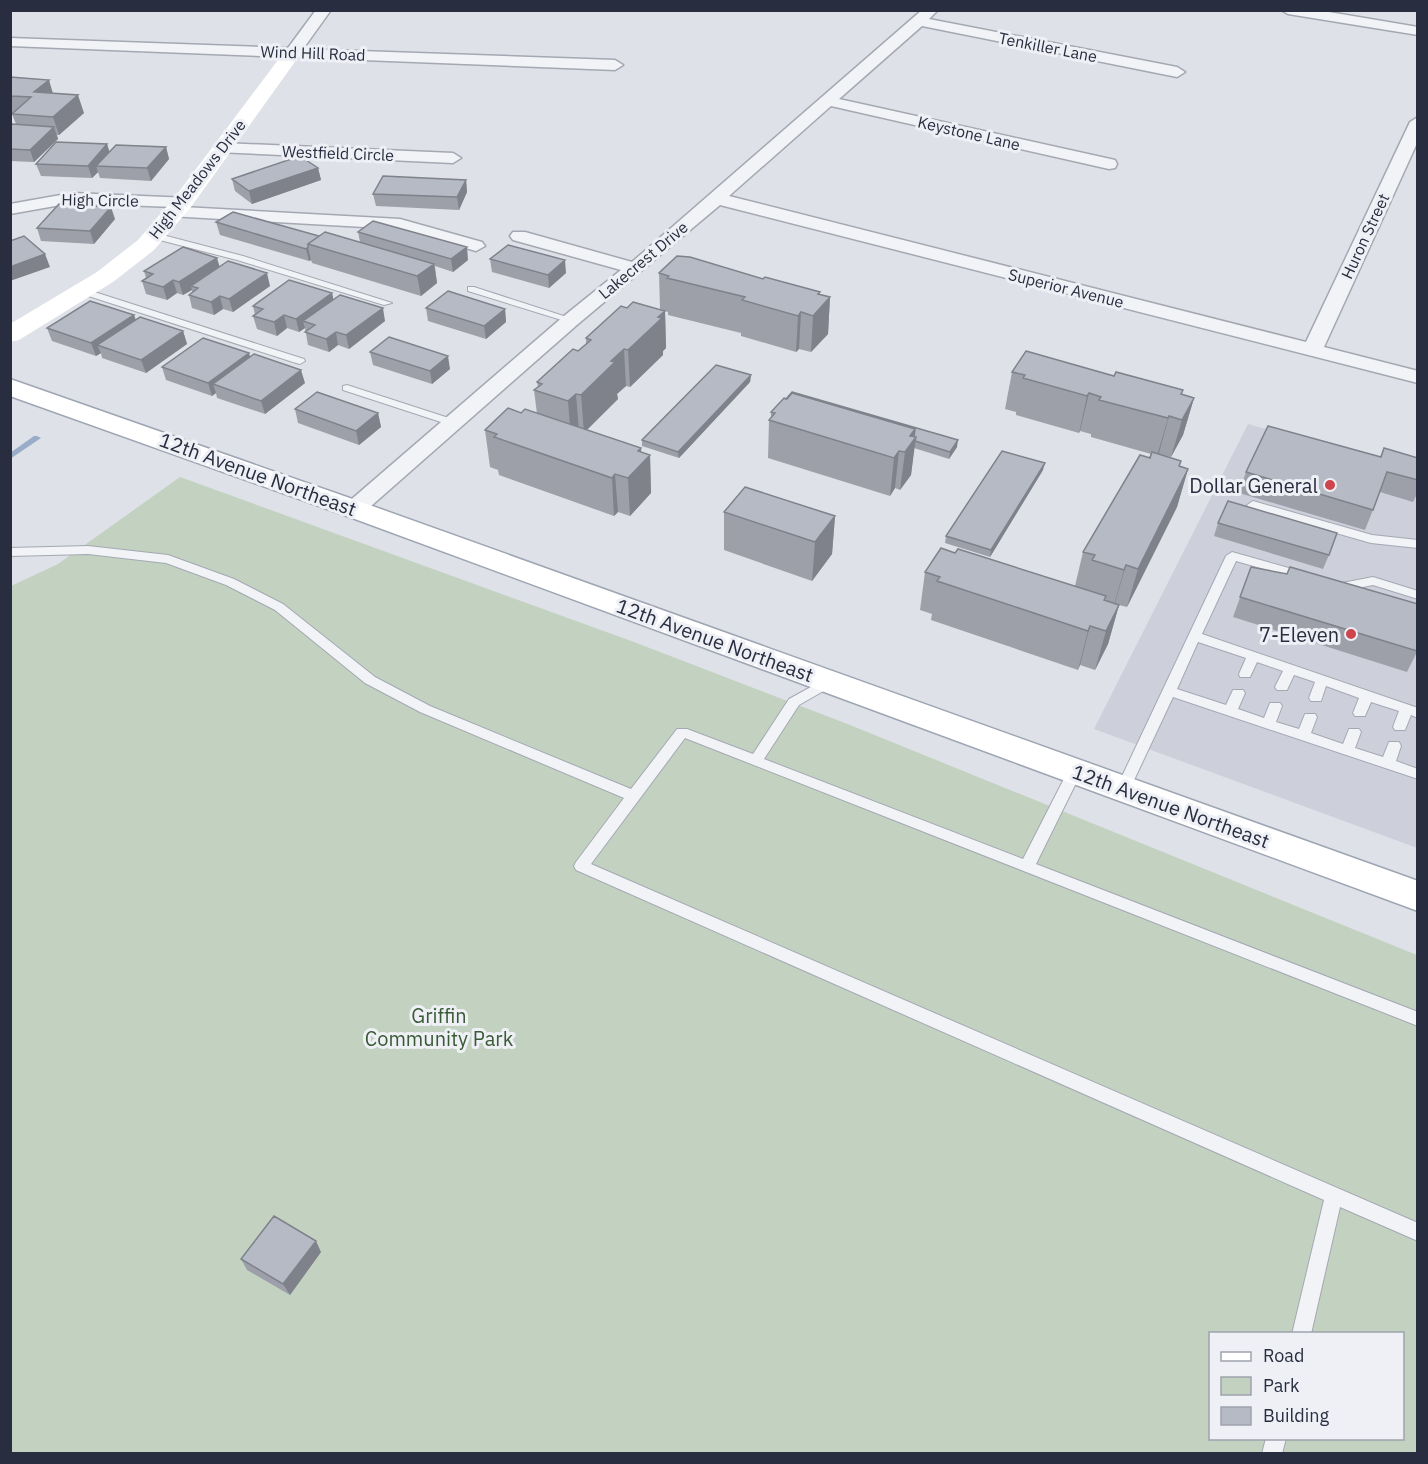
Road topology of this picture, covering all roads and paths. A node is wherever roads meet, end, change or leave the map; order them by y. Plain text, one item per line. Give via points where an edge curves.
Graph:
1 (324, 10) edge
2 (1288, 10) edge
3 (925, 16) edge
4 (1418, 31) edge
5 (10, 42) edge
6 (293, 52) junction
7 (615, 65) dead end
8 (1177, 72) dead end
9 (828, 101) junction
10 (1418, 122) edge
11 (223, 148) junction
12 (453, 158) dead end
13 (1109, 164) dead end
14 (715, 198) junction
15 (179, 207) junction
16 (13, 212) edge
17 (155, 236) junction
18 (519, 236) dead end
19 (476, 246) dead end
20 (633, 268) junction
21 (471, 289) dead end
22 (82, 291) junction
23 (387, 303) dead end
24 (571, 320) junction
25 (10, 335) edge
26 (1312, 351) junction
27 (300, 361) dead end
28 (1418, 377) edge
29 (10, 387) edge
30 (347, 388) dead end
31 (454, 423) junction
32 (1253, 505) dead end
33 (354, 508) junction
34 (1416, 539) edge
35 (10, 552) edge
36 (1418, 595) edge
37 (1195, 636) junction
38 (1253, 656) junction
39 (1290, 669) junction
40 (1245, 674) dead end
41 (1322, 680) junction
42 (829, 682) junction
43 (1282, 687) dead end
44 (1169, 691) junction
45 (1238, 693) dead end
46 (1367, 695) junction
47 (1316, 698) dead end
48 (1275, 706) dead end
49 (1412, 711) edge
50 (1230, 712) junction
51 (1360, 713) dead end
52 (1310, 717) dead end
53 (1269, 724) junction
54 (1400, 727) dead end
55 (1354, 732) dead end
56 (1303, 736) junction
57 (1394, 746) dead end
58 (1347, 751) junction
59 (756, 760) junction
60 (1388, 764) junction
61 (1075, 771) junction
62 (1418, 774) edge
63 (1123, 789) junction
64 (634, 796) junction
65 (1028, 866) junction
66 (1418, 896) edge
67 (1418, 1019) edge
68 (1334, 1195) junction
69 (1418, 1232) edge
70 (1301, 1332) edge

1 - 6 street, High Meadows Drive
2 - 4 street
3 - 8 street, Tenkiller Lane
3 - 9 street, Lakecrest Drive
5 - 6 street, Wind Hill Road
6 - 7 street, Wind Hill Road
6 - 11 main road, High Meadows Drive
9 - 13 street, Keystone Lane
9 - 14 street, Lakecrest Drive
10 - 26 street, Huron Street
11 - 12 street, Westfield Circle
11 - 15 main road, High Meadows Drive
14 - 20 street, Lakecrest Drive
14 - 26 street, Superior Avenue
15 - 16 street, High Circle via 72,198 44,201
15 - 17 main road, High Meadows Drive
15 - 19 street, High Circle via 400,224
17 - 22 main road, High Meadows Drive
17 - 23 lane
18 - 20 street
20 - 24 street, Lakecrest Drive
21 - 24 lane
22 - 25 main road, High Meadows Drive
22 - 27 lane
24 - 31 street, Lakecrest Drive
26 - 28 street, Superior Avenue
29 - 33 main road, 12th Avenue Northeast
30 - 31 lane
31 - 33 street, Lakecrest Drive
32 - 34 lane via 1371,539
33 - 42 main road, 12th Avenue Northeast
35 - 64 lane via 88,550 168,559 230,582 279,607 370,680 425,709
36 - 37 lane via 1372,581 1342,587 1232,556
37 - 38 lane
37 - 44 lane
38 - 39 lane
38 - 40 lane
39 - 41 lane
39 - 43 lane
41 - 46 lane
41 - 47 lane
42 - 59 lane via 794,702
42 - 61 main road, 12th Avenue Northeast
44 - 50 lane
44 - 63 lane
45 - 50 lane
46 - 49 lane
46 - 51 lane
48 - 53 lane
49 - 54 lane
50 - 53 lane
52 - 56 lane
53 - 56 lane
55 - 58 lane
56 - 58 lane
57 - 60 lane
58 - 60 lane
59 - 64 lane via 682,732
59 - 65 lane
60 - 62 lane
61 - 63 main road, 12th Avenue Northeast
61 - 65 lane
63 - 66 main road, 12th Avenue Northeast
64 - 68 lane via 581,866
65 - 67 lane
68 - 69 lane
68 - 70 lane

